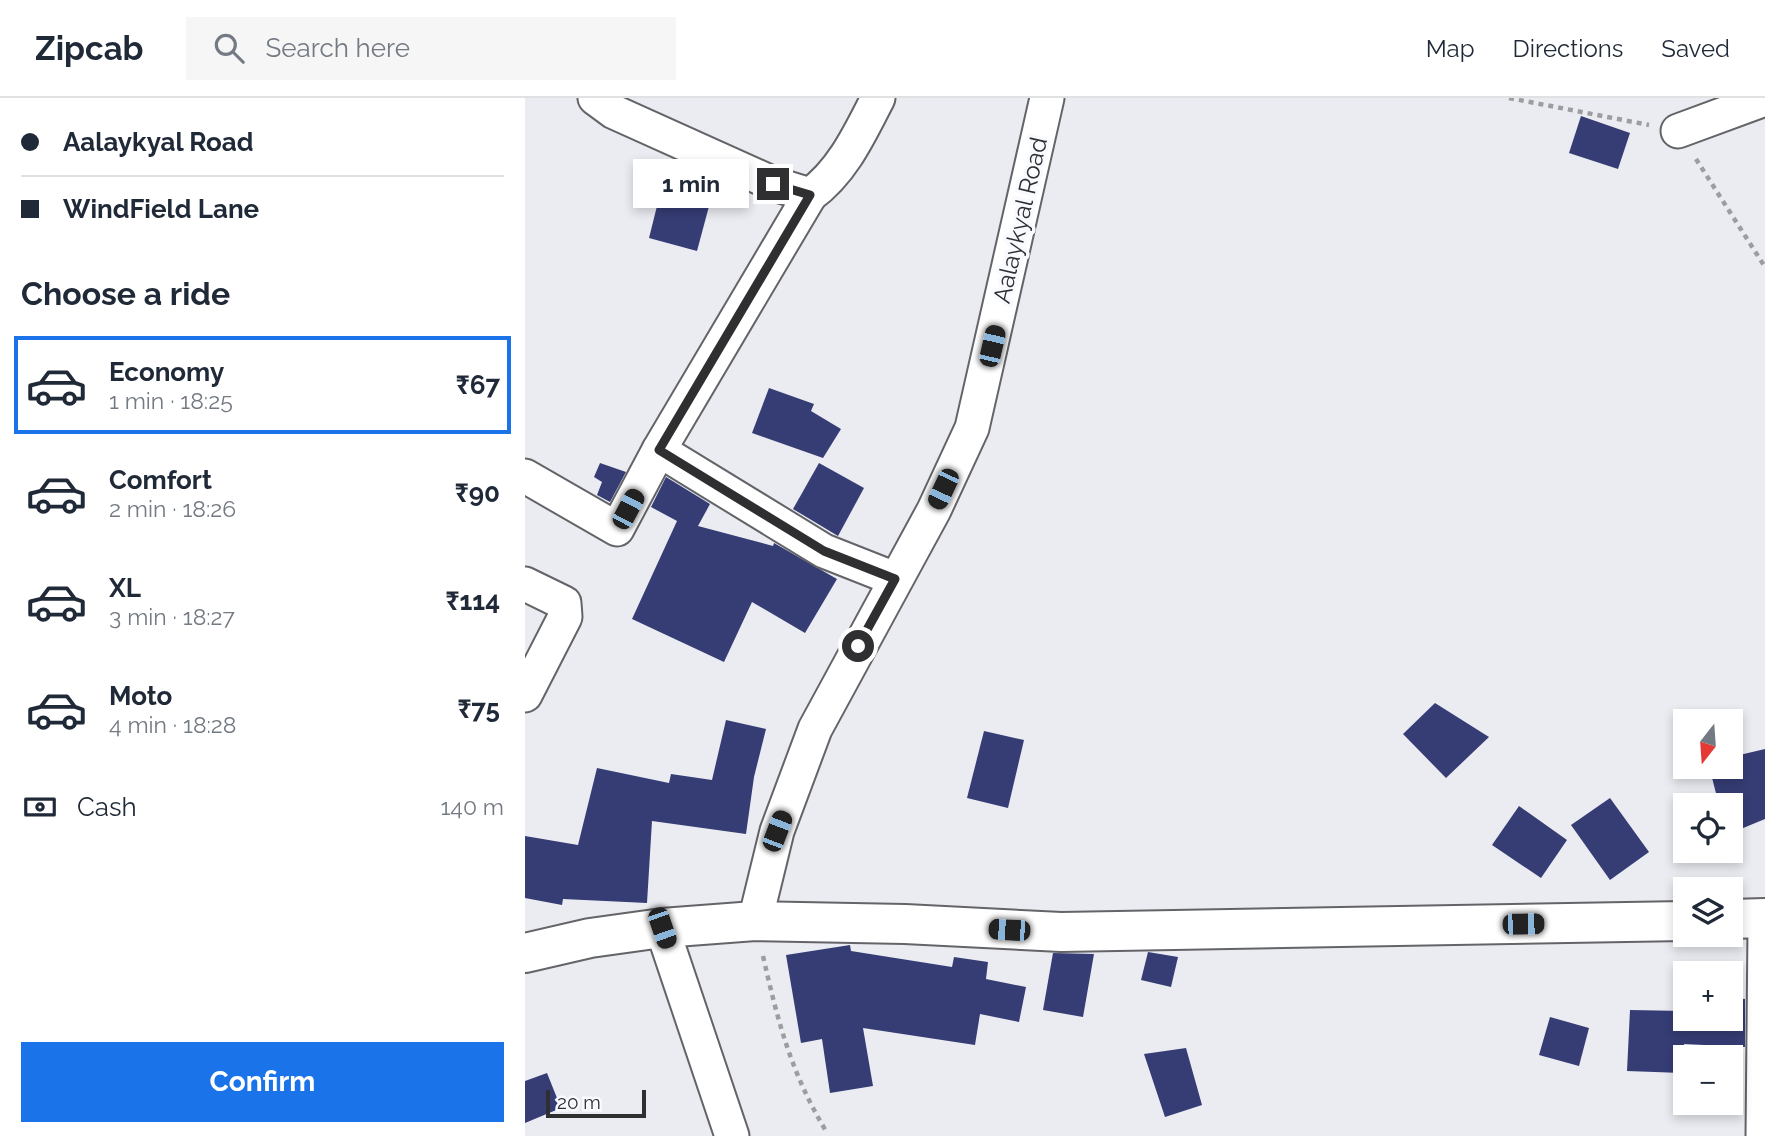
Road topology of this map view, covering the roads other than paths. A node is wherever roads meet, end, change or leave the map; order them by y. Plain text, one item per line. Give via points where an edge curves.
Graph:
1 (595, 98) edge
2 (878, 98) edge
3 (1047, 98) edge
4 (1765, 99) edge
5 (1678, 131) road end
6 (810, 195) junction
7 (659, 450) junction
8 (525, 476) edge
9 (895, 579) junction
10 (525, 584) edge
11 (525, 695) edge
12 (1765, 918) edge
13 (1743, 919) edge
14 (1673, 921) edge
15 (755, 922) junction
16 (1765, 926) edge
17 (662, 928) junction
18 (525, 953) edge
19 (732, 1136) edge
20 (1763, 1136) edge

1 - 6 street via 614,112 773,184
2 - 6 street via 853,145 826,183
3 - 9 street, Aalaykyal Road via 972,428
4 - 5 street
6 - 7 street
7 - 8 street via 617,529
7 - 9 street via 824,551
9 - 15 street, Aalaykyal Road via 815,729 777,831
10 - 11 street via 565,603 565,617
12 - 13 main road
14 - 15 main road via 1061,932
15 - 17 main road
16 - 20 street
17 - 18 main road via 590,937
17 - 19 street

